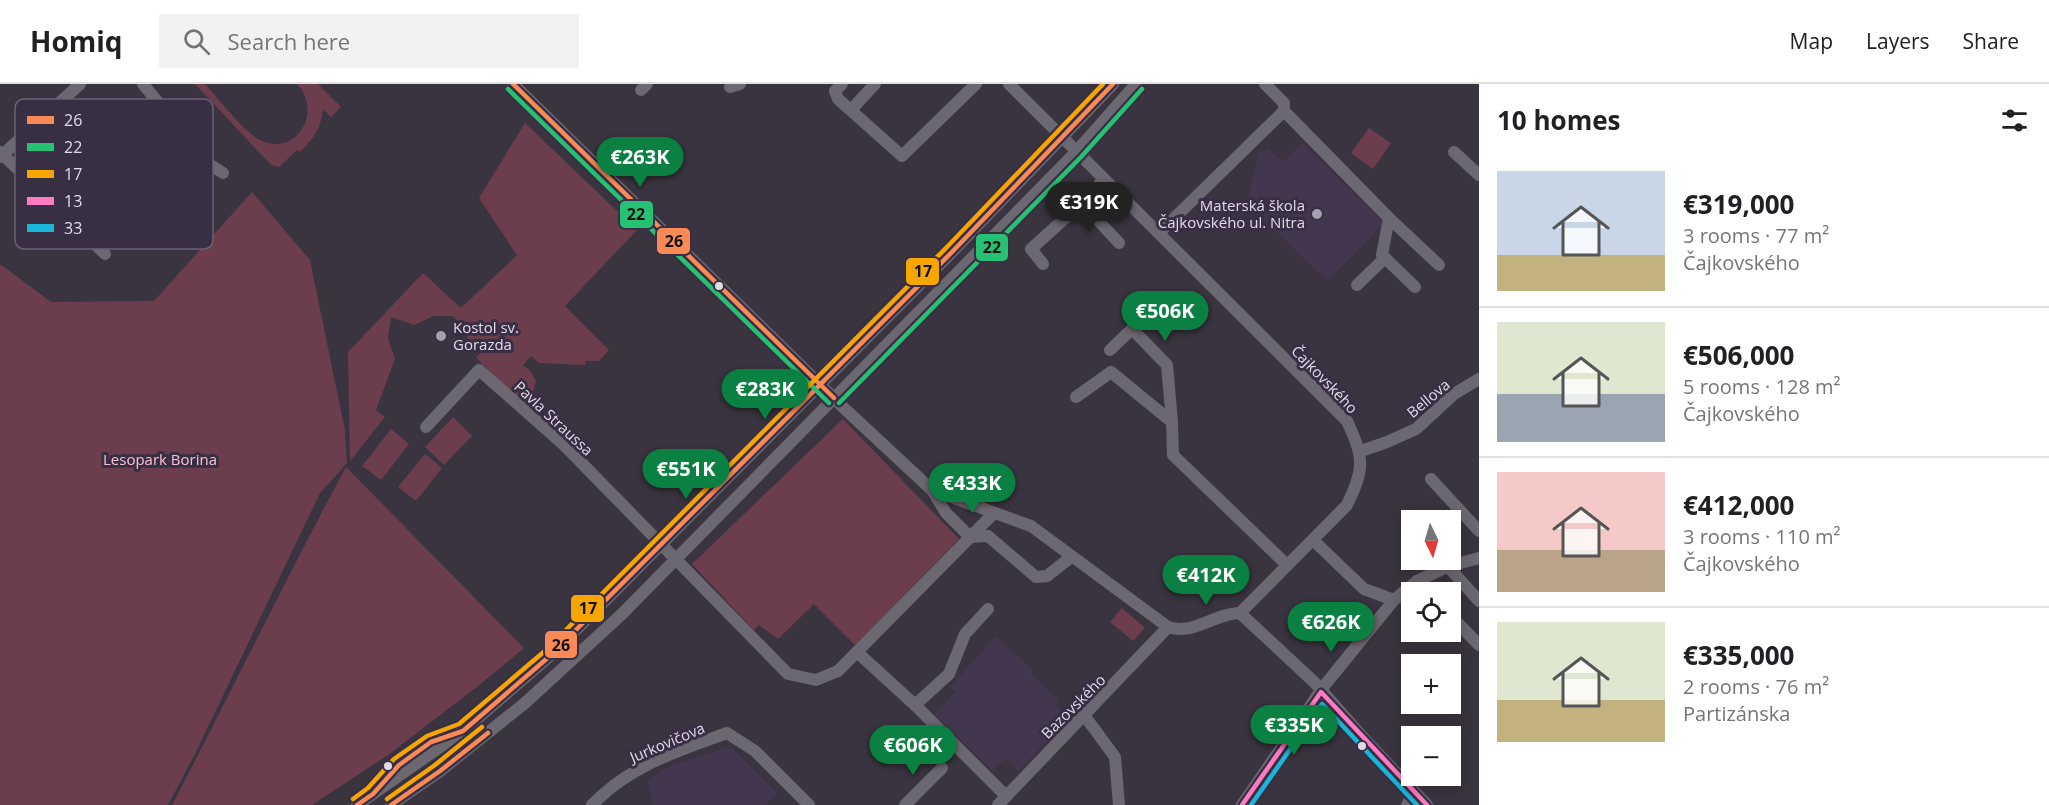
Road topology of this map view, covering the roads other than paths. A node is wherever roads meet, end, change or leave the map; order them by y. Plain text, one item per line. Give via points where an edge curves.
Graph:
1 (80, 84) edge
2 (143, 84) edge
3 (513, 84) edge
4 (842, 84) edge
5 (875, 84) edge
6 (976, 84) edge
7 (1009, 84) edge
8 (1113, 84) edge
9 (1136, 84) edge
10 (1265, 84) edge
11 (63, 99) edge
12 (155, 99) edge
13 (851, 110) junction
14 (1284, 111) junction
15 (1062, 137) junction
16 (15, 142) edge
17 (1076, 152) junction
18 (1454, 152) dead end
19 (1, 155) edge
20 (213, 167) edge
21 (15, 168) edge
22 (223, 173) dead end
23 (1479, 175) edge
24 (1104, 179) junction
25 (1082, 203) junction
26 (1389, 219) junction
27 (1159, 233) junction
28 (1119, 243) dead end
29 (100, 249) edge
30 (952, 252) junction
31 (105, 254) dead end
32 (1385, 258) junction
33 (1042, 264) dead end
34 (966, 265) junction
35 (1438, 265) dead end
36 (1357, 285) dead end
37 (1415, 287) dead end
38 (1110, 350) dead end
39 (1479, 379) edge
40 (820, 383) junction
41 (1076, 397) dead end
42 (834, 398) junction
43 (1172, 422) junction
44 (426, 427) dead end
45 (1361, 451) junction
46 (1431, 479) dead end
47 (933, 490) junction
48 (994, 513) junction
49 (1479, 531) edge
50 (970, 537) junction
51 (1313, 540) junction
52 (663, 545) junction
53 (1071, 557) junction
54 (1479, 558) edge
55 (675, 560) junction
56 (1461, 563) edge
57 (1287, 565) junction
58 (1440, 570) edge
59 (1451, 570) edge
60 (1417, 581) joint
61 (1394, 600) junction
62 (1479, 601) edge
63 (988, 609) dead end
64 (1240, 613) junction
65 (1461, 626) edge
66 (1168, 627) junction
67 (1479, 645) edge
68 (857, 652) junction
69 (1321, 692) junction
70 (915, 705) junction
71 (1084, 715) junction
72 (942, 768) dead end
73 (1414, 793) junction
74 (1002, 801) edge
75 (357, 805) edge
76 (391, 805) edge
77 (592, 805) edge
78 (809, 805) edge
79 (905, 805) edge
80 (1119, 805) edge
81 (1242, 805) edge
82 (1407, 805) edge
83 (1427, 805) edge

1 - 11 street
2 - 12 street
3 - 40 street
4 - 13 street via 835,91
5 - 13 street
6 - 13 street via 902,156
7 - 15 street, Čajkovského
8 - 15 street
9 - 17 street
10 - 14 street via 1284,103
14 - 26 street
14 - 27 street
15 - 17 street, Čajkovského
15 - 30 street
16 - 19 street
17 - 24 street, Čajkovského
17 - 34 street
18 - 23 street
19 - 21 street
20 - 22 street
24 - 25 street
24 - 27 street, Čajkovského
25 - 28 street
25 - 33 street via 1031,249
26 - 32 street via 1382,255
26 - 35 street
27 - 45 street, Čajkovského via 1347,421
29 - 31 street
30 - 34 street
30 - 40 street
32 - 36 street
32 - 37 street
34 - 42 street
38 - 43 street via 1132,329 1167,365
39 - 45 street, Bellova via 1454,394 1416,429
40 - 42 street
40 - 52 street
41 - 43 street via 1111,372
42 - 47 street
42 - 55 street
43 - 57 street via 1173,455
44 - 52 street, Pavla Straussa via 478,370 564,445
45 - 51 street via 1358,482 1347,505
46 - 49 street
47 - 48 street
47 - 50 street via 946,513
48 - 50 street
48 - 53 street via 1031,526
50 - 53 street via 988,536 1036,577 1047,576
50 - 68 street
51 - 57 street
51 - 61 street via 1364,589
52 - 55 street
52 - 75 street via 515,687 463,731
53 - 66 street
54 - 56 street
55 - 68 street via 788,674 823,678 838,671
55 - 76 street via 525,703
57 - 64 street
58 - 60 street
59 - 62 street
60 - 61 street
61 - 69 street
63 - 70 street via 964,634 949,674
64 - 66 street via 1222,615 1188,629
64 - 69 street
65 - 67 street
66 - 71 street, Bazovského
68 - 70 street
69 - 73 street
69 - 81 street
70 - 74 street
71 - 74 street, Bazovského
71 - 80 street via 1115,757
72 - 79 street
73 - 82 street
73 - 83 street
77 - 78 street, Jurkovičova via 608,788 645,765 727,733 755,752

